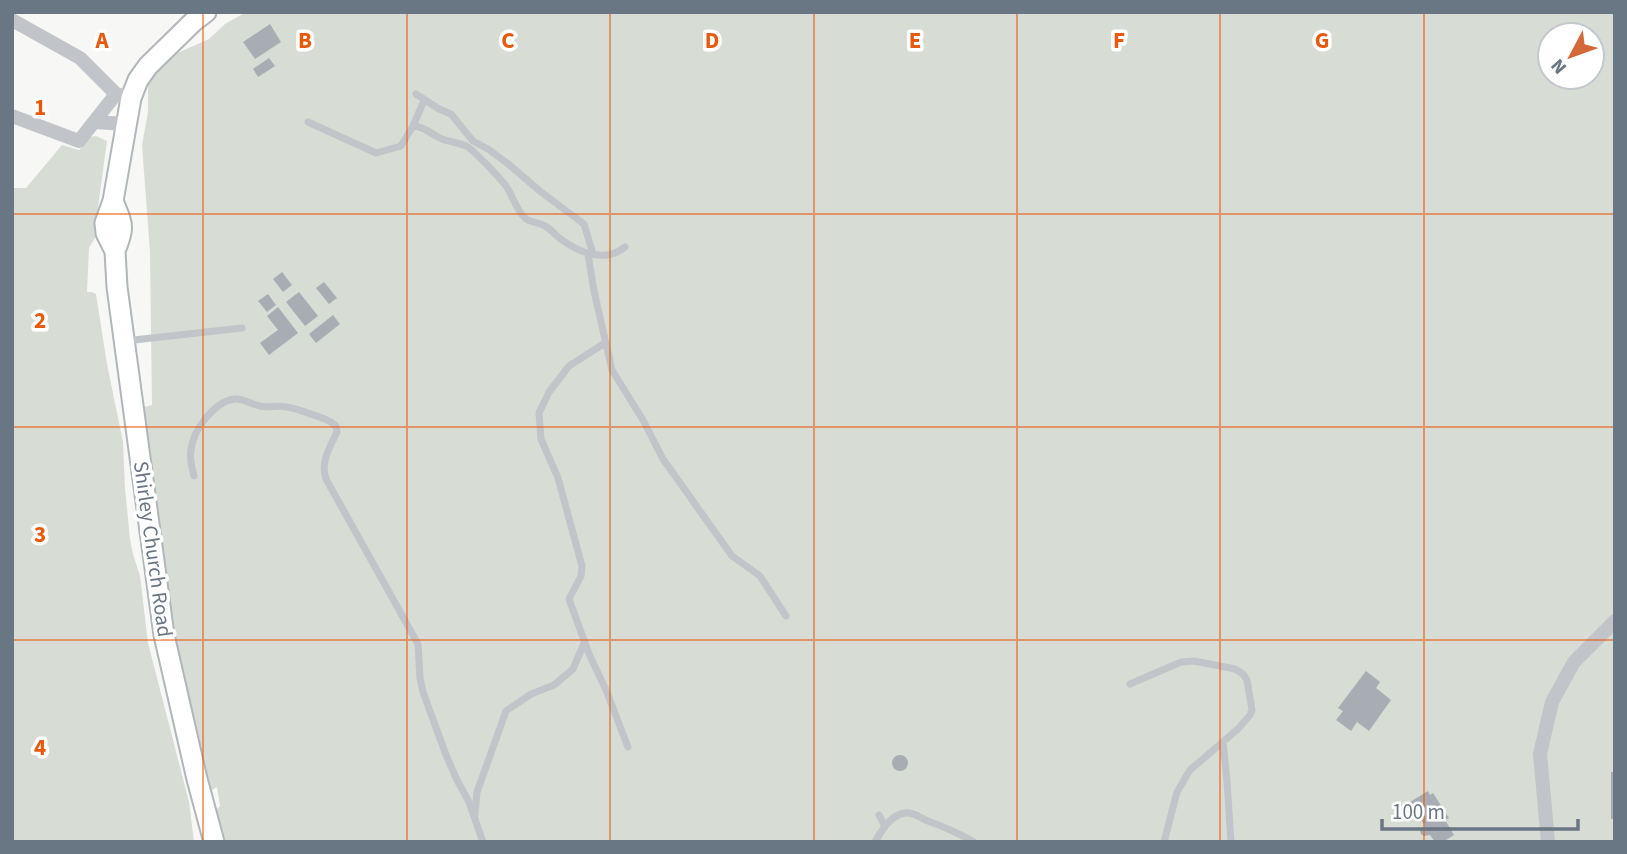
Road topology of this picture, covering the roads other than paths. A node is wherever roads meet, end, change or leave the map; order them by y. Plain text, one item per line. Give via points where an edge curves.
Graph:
1 (206, 12) edge
2 (12, 20) edge
3 (416, 94) dead end
4 (123, 96) junction
5 (426, 101) junction
6 (12, 116) edge
7 (94, 122) junction
8 (308, 122) dead end
9 (127, 124) junction
10 (413, 126) junction
11 (625, 247) dead end
12 (591, 254) junction
13 (242, 328) dead end
14 (124, 341) junction
15 (605, 343) junction
16 (194, 476) dead end
17 (786, 615) dead end
18 (1615, 621) edge
19 (584, 641) junction
20 (1130, 684) dead end
21 (1223, 742) junction
22 (628, 747) dead end
23 (879, 815) dead end
24 (474, 818) junction
25 (886, 826) junction
26 (214, 842) edge
27 (483, 842) edge
28 (875, 842) edge
29 (974, 842) edge
30 (1164, 842) edge
31 (1231, 842) edge
32 (1548, 842) edge

1 - 4 street, Shirley Church Road
2 - 4 street via 80,58
3 - 5 lane
4 - 7 street
4 - 9 street, Shirley Church Road
5 - 10 lane
5 - 12 lane via 451,114 473,141 584,224
6 - 7 street via 79,141
7 - 9 street
8 - 10 lane via 376,153 401,146
9 - 14 street, Shirley Church Road via 113,201 122,224 115,251
10 - 12 lane via 467,146 505,186 527,220 546,226 574,248
11 - 12 lane via 604,257
12 - 15 lane
13 - 14 lane
14 - 26 street, Shirley Church Road via 164,635
15 - 17 lane via 612,370 663,459 732,556 761,576
15 - 19 lane via 569,366 539,413 541,439 558,478 582,566 569,599
16 - 24 lane via 190,461 194,437 210,413 228,401 287,407 322,417 336,427 323,471 418,644 423,692
18 - 32 street via 1574,662 1552,702 1540,754
19 - 22 lane
19 - 24 lane via 573,669 506,711 477,792
20 - 21 lane via 1181,662 1235,669 1247,680 1252,710
21 - 30 lane via 1185,779
21 - 31 lane
23 - 25 lane
24 - 27 lane
25 - 28 lane
25 - 29 lane via 899,815 912,813

